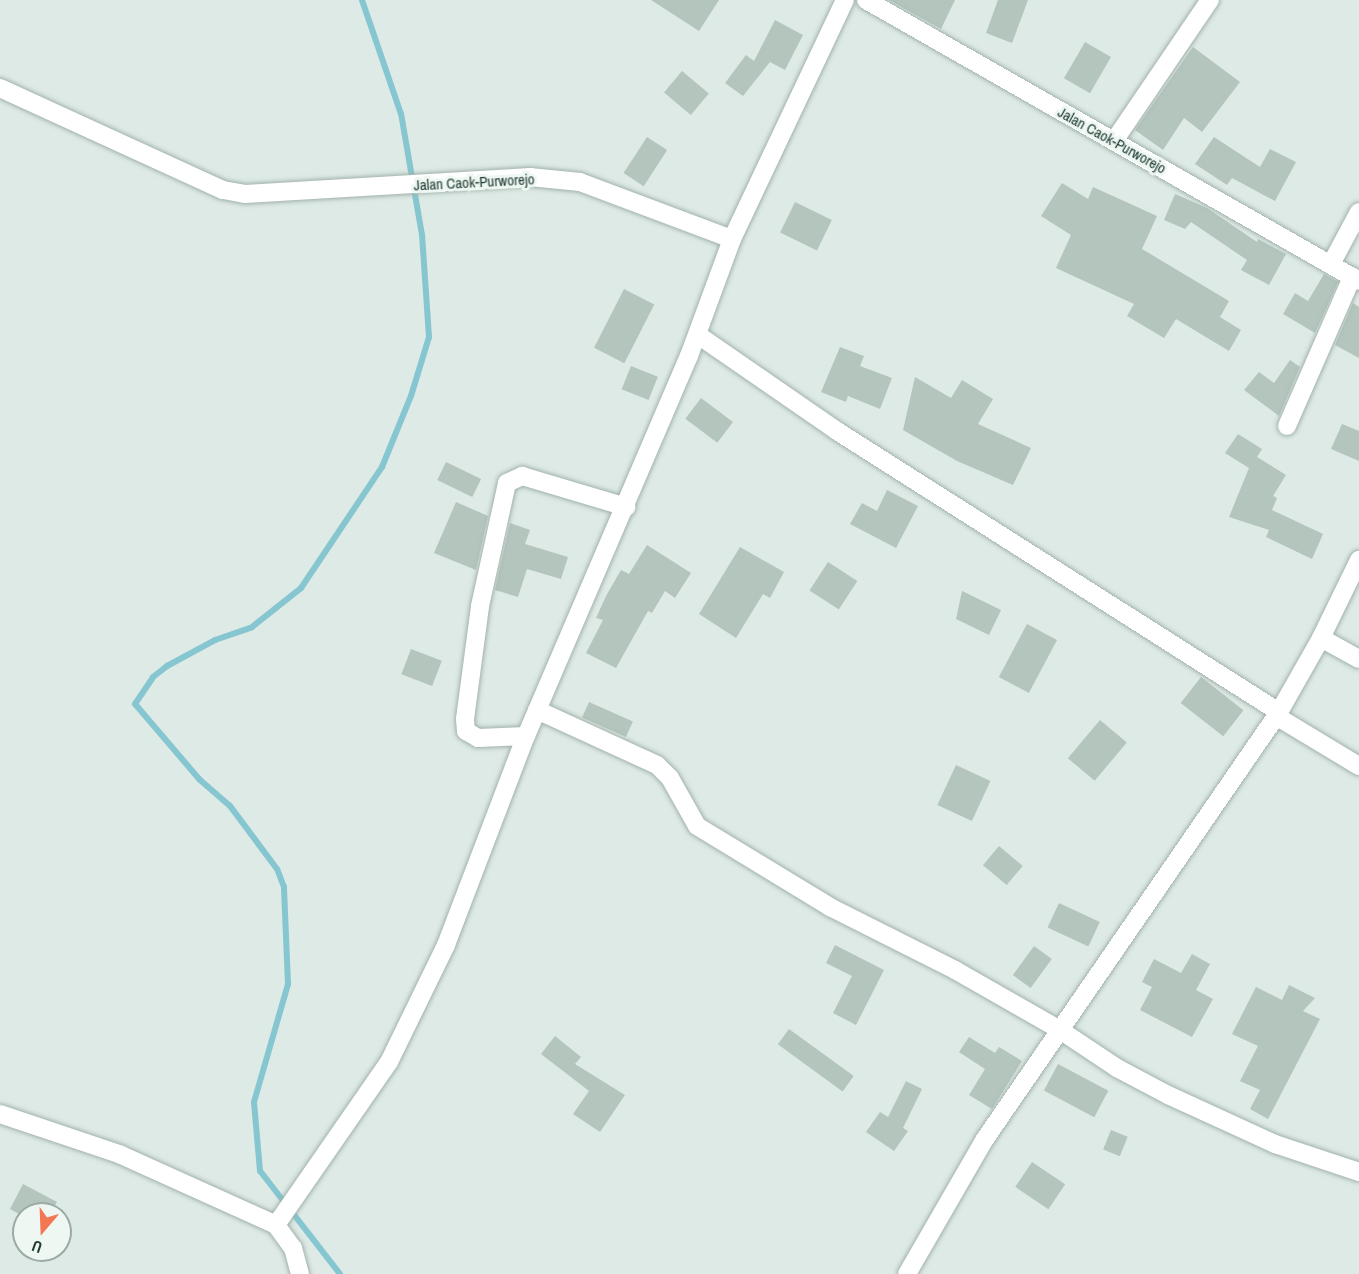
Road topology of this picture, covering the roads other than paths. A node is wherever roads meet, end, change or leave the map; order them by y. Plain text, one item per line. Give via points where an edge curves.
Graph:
1 (845, 0) edge
2 (866, 0) edge
3 (1210, 0) edge
4 (0, 88) edge
5 (1114, 141) junction
6 (1359, 212) edge
7 (732, 239) junction
8 (1331, 264) junction
9 (1356, 279) edge
10 (698, 335) junction
11 (1287, 426) dead end
12 (626, 507) junction
13 (1359, 560) edge
14 (1321, 638) junction
15 (1359, 659) edge
16 (537, 710) junction
17 (1277, 714) junction
18 (526, 736) junction
19 (1359, 766) edge
20 (1060, 1030) junction
21 (0, 1114) edge
22 (1359, 1172) edge
23 (281, 1219) junction
24 (300, 1274) edge
25 (907, 1274) edge

1 - 7 street
2 - 5 street, Jalan Caok-Purworejo
3 - 5 street
4 - 7 street, Jalan Caok-Purworejo via 223,190 245,194 530,177 579,182
5 - 8 street, Jalan Caok-Purworejo
6 - 8 street
7 - 10 street
8 - 9 street, Jalan Caok-Purworejo
9 - 11 street
10 - 12 street
10 - 17 street via 837,431
12 - 16 street
12 - 18 street via 522,476 507,483 480,606 465,719 466,730 478,738
13 - 14 street
14 - 15 street
14 - 17 street
16 - 18 street
16 - 20 street via 657,765 670,778 686,813 712,836 830,908 955,970
17 - 19 street
17 - 20 street
18 - 23 street via 446,945 389,1062
20 - 22 street via 1117,1068 1218,1119 1275,1144
20 - 25 street via 985,1139
21 - 23 street via 119,1154
23 - 24 street

